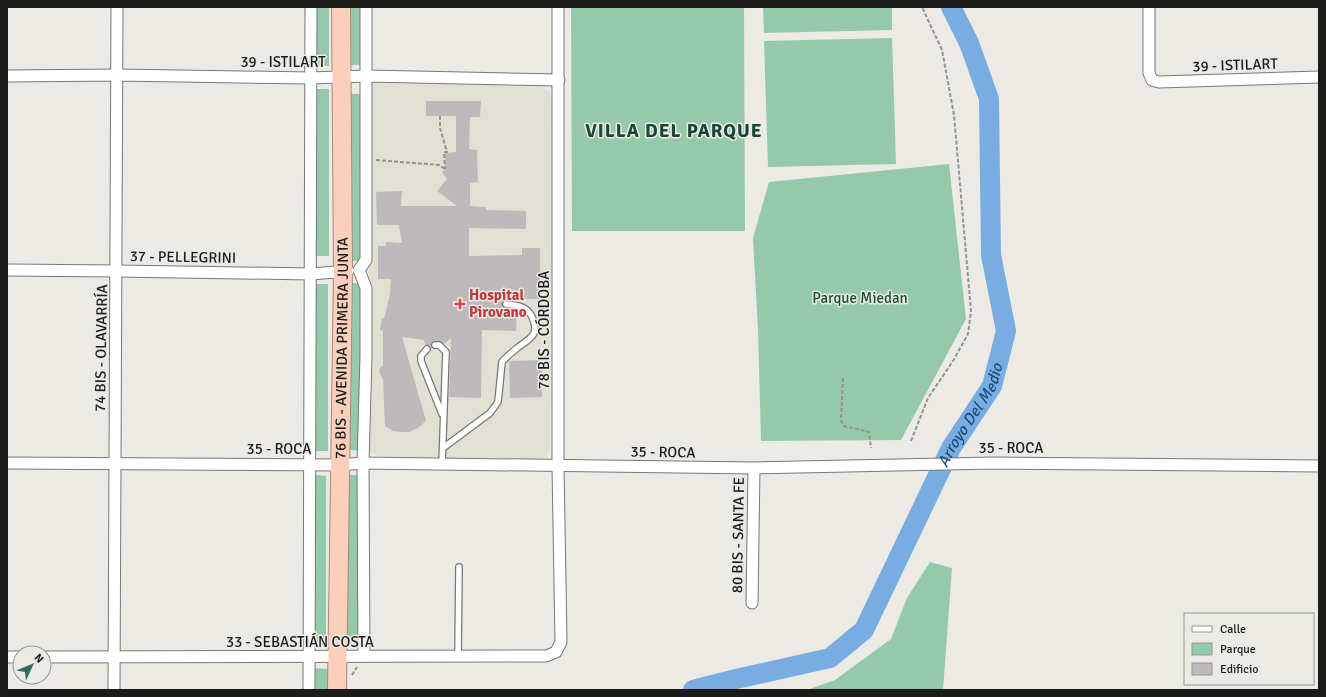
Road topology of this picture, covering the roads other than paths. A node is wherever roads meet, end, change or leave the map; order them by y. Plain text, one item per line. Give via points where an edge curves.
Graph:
1 (117, 7) edge
2 (311, 7) edge
3 (341, 7) edge
4 (366, 7) edge
5 (558, 7) edge
6 (1149, 7) edge
7 (118, 75) junction
8 (7, 76) edge
9 (367, 76) junction
10 (341, 77) junction
11 (1319, 77) edge
12 (310, 78) junction
13 (559, 80) junction
14 (7, 270) edge
15 (117, 270) junction
16 (351, 270) junction
17 (311, 274) junction
18 (506, 304) dead end
19 (435, 345) dead end
20 (427, 349) dead end
21 (444, 417) junction
22 (443, 448) junction
23 (7, 463) edge
24 (115, 463) junction
25 (363, 463) junction
26 (310, 464) junction
27 (442, 464) junction
28 (340, 465) junction
29 (558, 466) junction
30 (1319, 466) edge
31 (754, 468) junction
32 (459, 566) dead end
33 (752, 603) dead end
34 (556, 652) joint
35 (364, 656) junction
36 (458, 656) junction
37 (52, 657) edge
38 (310, 657) junction
39 (337, 657) junction
40 (114, 658) junction
41 (344, 684) edge
42 (114, 690) edge
43 (309, 690) edge

1 - 7 street, 74 BIS - OLAVARRÍA
2 - 12 street, 76 BIS - AVENIDA PRIMERA JUNTA
3 - 10 highway, 76 BIS - AVENIDA PRIMERA JUNTA
4 - 9 street, 76 BIS - AVENIDA PRIMERA JUNTA
5 - 13 street, 78 BIS - CÓRDOBA
6 - 11 street, 39 - ISTILART via 1152,80 1159,82
7 - 8 street, 39 - ISTILART
7 - 12 street, 39 - ISTILART
7 - 15 street, 74 BIS - OLAVARRÍA
9 - 10 street, 39 - ISTILART
9 - 13 street, 39 - ISTILART
9 - 16 street, 76 BIS - AVENIDA PRIMERA JUNTA via 366,260
10 - 12 street, 39 - ISTILART
10 - 16 highway, 76 BIS - AVENIDA PRIMERA JUNTA
12 - 17 street, 76 BIS - AVENIDA PRIMERA JUNTA
13 - 29 street, 78 BIS - CÓRDOBA
14 - 15 street, 37 - PELLEGRINI
15 - 17 street, 37 - PELLEGRINI
15 - 24 street, 74 BIS - OLAVARRÍA
16 - 17 street, 37 - PELLEGRINI
16 - 25 street, 76 BIS - AVENIDA PRIMERA JUNTA via 366,288
16 - 28 highway, 76 BIS - AVENIDA PRIMERA JUNTA
17 - 26 street, 76 BIS - AVENIDA PRIMERA JUNTA
18 - 22 lane via 526,308 535,324 534,334 502,362 498,402 490,412
19 - 21 lane via 439,345 446,352
20 - 21 lane via 421,356 421,361
21 - 22 lane
22 - 27 lane
23 - 24 street, 35 - ROCA
24 - 26 street, 35 - ROCA
24 - 40 street, 74 BIS - OLAVARRÍA
25 - 27 street, 35 - ROCA
25 - 28 street, 35 - ROCA
25 - 35 street, 76 BIS - AVENIDA PRIMERA JUNTA
26 - 28 street, 35 - ROCA
26 - 38 street, 76 BIS - AVENIDA PRIMERA JUNTA
27 - 29 street, 35 - ROCA
28 - 39 highway, 76 BIS - AVENIDA PRIMERA JUNTA
29 - 31 street, 35 - ROCA
29 - 34 street, 78 BIS - CÓRDOBA via 561,642
30 - 31 street, 35 - ROCA via 994,463
31 - 33 street, 80 BIS - SANTA FE
32 - 36 lane
34 - 36 street, 33 - SEBASTIÁN COSTA via 546,656
35 - 36 street, 33 - SEBASTIÁN COSTA
35 - 39 street, 33 - SEBASTIÁN COSTA
37 - 40 street, 33 - SEBASTIÁN COSTA
38 - 39 street, 33 - SEBASTIÁN COSTA
38 - 40 street, 33 - SEBASTIÁN COSTA
38 - 43 street, 76 BIS - AVENIDA PRIMERA JUNTA
39 - 41 highway, 76 BIS - AVENIDA PRIMERA JUNTA
40 - 42 street, 74 BIS - OLAVARRÍA

